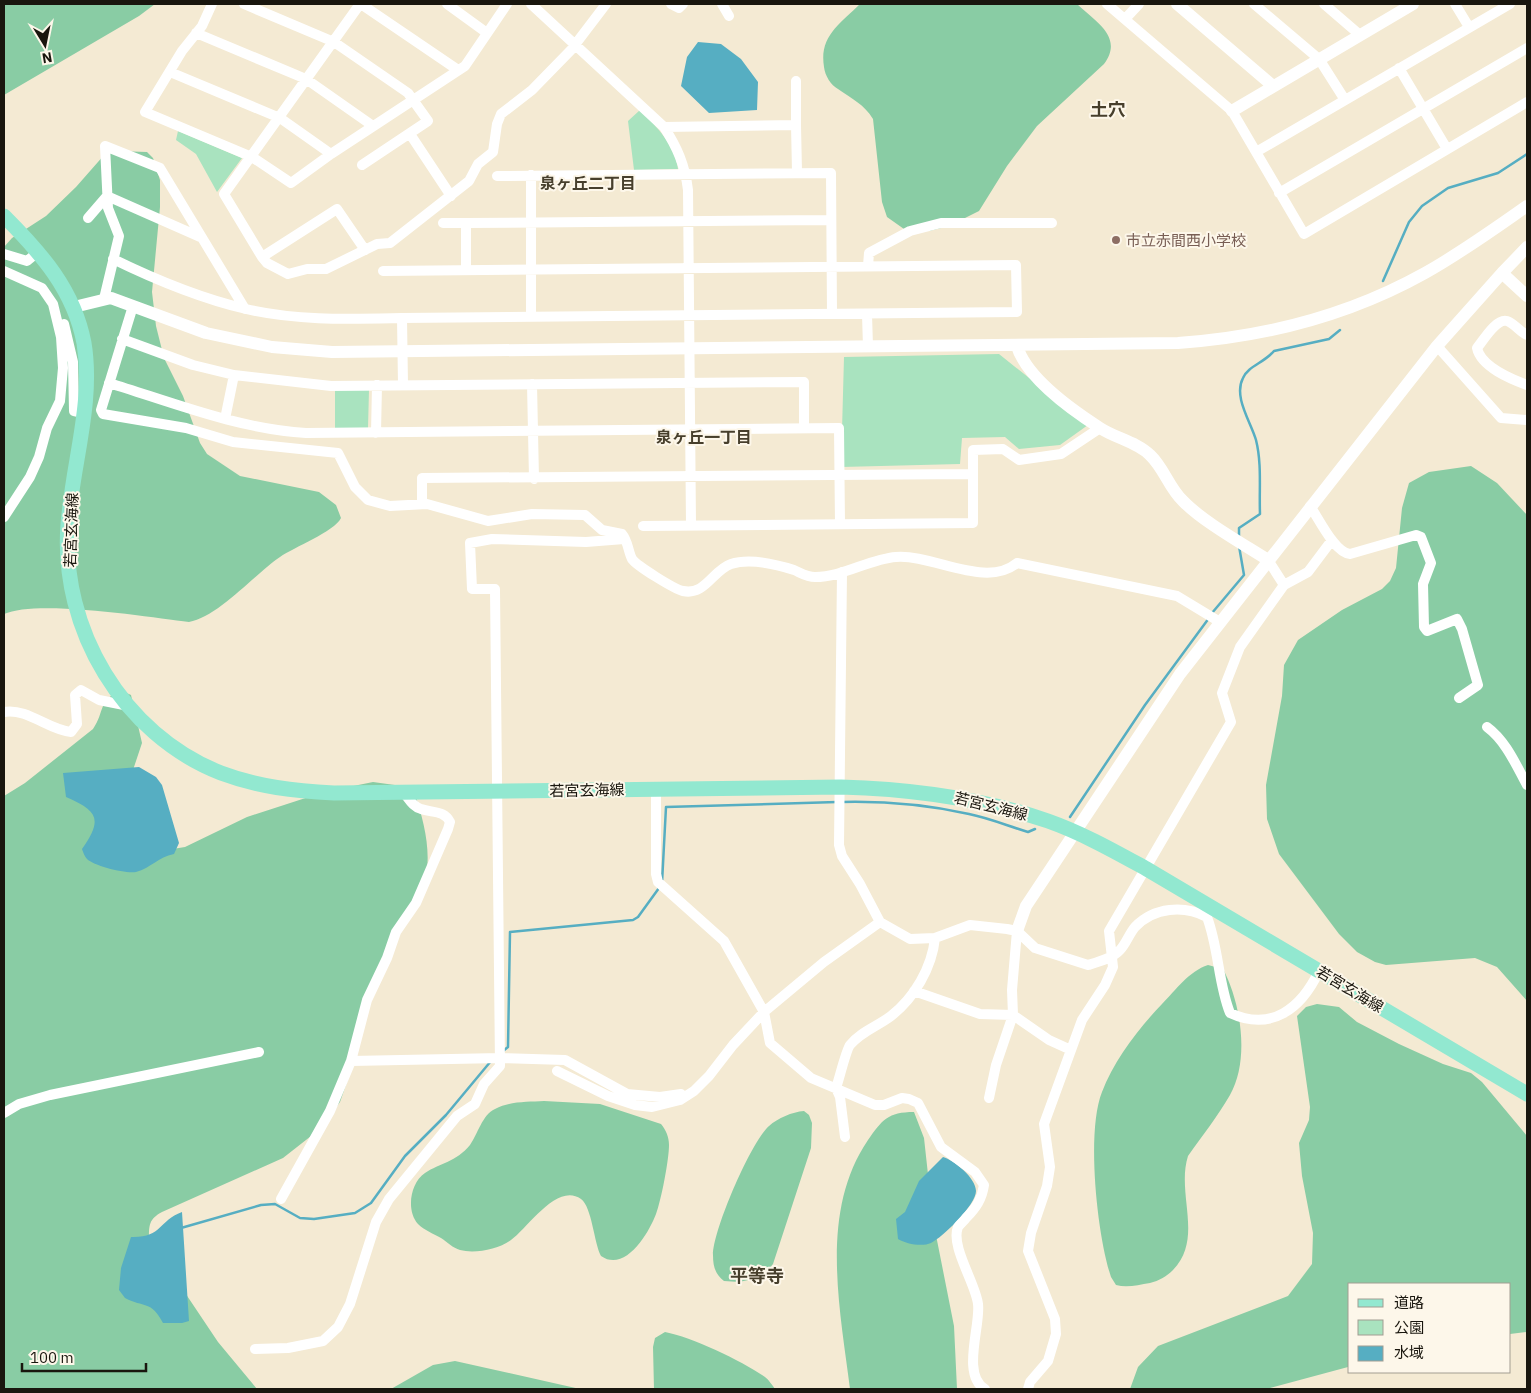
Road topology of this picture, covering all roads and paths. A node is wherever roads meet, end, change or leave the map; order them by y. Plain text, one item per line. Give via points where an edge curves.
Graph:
1 (212, 4) edge
2 (244, 4) edge
3 (361, 4) edge
4 (447, 4) edge
5 (507, 4) edge
6 (531, 4) edge
7 (606, 4) edge
8 (671, 4) edge
9 (683, 4) edge
10 (722, 4) edge
11 (1107, 4) edge
12 (1139, 4) edge
13 (1177, 4) edge
14 (1254, 4) edge
15 (1324, 4) edge
16 (1455, 4) edge
17 (1510, 4) edge
18 (1406, 5) edge
19 (729, 16) dead end
20 (1125, 19) junction
21 (1469, 27) junction
22 (487, 32) junction
23 (196, 33) junction
24 (1360, 34) junction
25 (334, 42) junction
26 (575, 43) junction
27 (1527, 48) edge
28 (1319, 59) junction
29 (1399, 68) junction
30 (458, 70) junction
31 (170, 72) junction
32 (306, 79) junction
33 (796, 81) dead end
34 (1273, 86) junction
35 (414, 99) junction
36 (1346, 100) junction
37 (1527, 102) edge
38 (1423, 109) junction
39 (1232, 111) junction
40 (280, 118) junction
41 (373, 126) junction
42 (796, 126) junction
43 (664, 127) junction
44 (410, 134) junction
45 (1446, 149) junction
46 (1256, 152) junction
47 (331, 154) junction
48 (252, 157) junction
49 (362, 165) dead end
50 (797, 172) junction
51 (686, 174) junction
52 (530, 175) junction
53 (497, 176) dead end
54 (1279, 193) junction
55 (107, 196) junction
56 (451, 196) junction
57 (1527, 206) edge
58 (4, 216) edge
59 (88, 218) dead end
60 (832, 220) junction
61 (688, 221) junction
62 (531, 222) junction
63 (466, 223) junction
64 (1052, 223) dead end
65 (443, 224) dead end
66 (200, 237) junction
67 (1527, 247) edge
68 (365, 250) junction
69 (38, 252) junction
70 (4, 254) edge
71 (262, 257) junction
72 (113, 259) junction
73 (832, 266) junction
74 (868, 266) junction
75 (688, 268) junction
76 (466, 270) junction
77 (532, 270) junction
78 (4, 271) edge
79 (383, 271) dead end
80 (1502, 273) junction
81 (1527, 296) edge
82 (104, 299) junction
83 (53, 304) junction
84 (74, 306) junction
85 (133, 306) junction
86 (246, 309) junction
87 (832, 314) junction
88 (867, 314) junction
89 (531, 315) junction
90 (689, 315) junction
91 (402, 318) junction
92 (1527, 335) edge
93 (122, 338) junction
94 (1018, 346) junction
95 (1437, 346) junction
96 (868, 347) junction
97 (689, 349) junction
98 (403, 352) junction
99 (234, 375) junction
100 (690, 382) junction
101 (109, 383) junction
102 (532, 384) junction
103 (377, 385) junction
104 (402, 385) junction
105 (1527, 385) edge
106 (83, 413) junction
107 (225, 419) junction
108 (1527, 420) edge
109 (804, 428) junction
110 (1100, 428) junction
111 (533, 430) junction
112 (690, 430) junction
113 (376, 433) junction
114 (973, 474) junction
115 (839, 475) junction
116 (690, 477) junction
117 (534, 478) junction
118 (422, 504) junction
119 (1310, 506) junction
120 (4, 517) edge
121 (840, 524) junction
122 (691, 525) junction
123 (643, 526) dead end
124 (625, 538) junction
125 (1332, 540) junction
126 (1268, 560) junction
127 (842, 572) junction
128 (1284, 585) junction
129 (1220, 622) junction
130 (1459, 698) dead end
131 (129, 706) junction
132 (4, 712) edge
133 (1487, 727) dead end
134 (1527, 785) edge
135 (841, 787) junction
136 (656, 789) junction
137 (497, 792) junction
138 (404, 793) junction
139 (1074, 832) junction
140 (1146, 868) junction
141 (880, 922) junction
142 (1017, 931) junction
143 (935, 938) junction
144 (1113, 955) junction
145 (1319, 971) junction
146 (914, 991) junction
147 (764, 1012) junction
148 (1013, 1015) junction
149 (1071, 1050) junction
150 (259, 1052) dead end
151 (501, 1058) junction
152 (351, 1061) junction
153 (557, 1071) dead end
154 (836, 1088) junction
155 (694, 1091) junction
156 (1527, 1094) edge
157 (989, 1098) dead end
158 (4, 1114) edge
159 (845, 1137) dead end
160 (281, 1199) dead end
161 (255, 1348) dead end
162 (985, 1389) edge
163 (1028, 1389) edge

1 - 23 street
2 - 25 street
3 - 25 street
3 - 30 street
4 - 22 street
5 - 22 street
6 - 26 street
7 - 26 street
8 - 9 street via 679,8
10 - 19 street
11 - 20 street
12 - 20 street
13 - 34 street
14 - 28 street
15 - 24 street
16 - 21 street
17 - 21 street
18 - 24 street
20 - 39 street
21 - 29 street
22 - 30 street via 465,66
23 - 31 street
23 - 32 street
24 - 28 street
25 - 32 street
25 - 35 street
26 - 43 street
26 - 56 street via 532,90 501,114 493,152 478,164 469,181
27 - 38 street
28 - 34 street
28 - 36 street
29 - 36 street
29 - 38 street
30 - 35 street
31 - 40 street
31 - 48 street via 145,112
32 - 40 street
32 - 41 street
33 - 42 street
34 - 39 street
35 - 41 street
35 - 44 street via 428,121
36 - 46 street
37 - 45 street
38 - 45 street
38 - 54 street
39 - 46 street
40 - 47 street
40 - 48 street
41 - 47 street
42 - 43 street
42 - 50 street
43 - 51 street via 678,148
44 - 49 street
44 - 56 street
45 - 54 street via 1304,234
46 - 54 street
47 - 48 street via 291,182
48 - 71 street via 224,194
50 - 51 street
50 - 60 street via 831,173
51 - 52 street
51 - 61 street
52 - 53 street
52 - 62 street
55 - 59 street
55 - 66 street
55 - 66 street via 105,146 160,168
55 - 72 street via 119,236
56 - 68 street via 390,243 377,244
57 - 94 street via 1417,277 1351,308 1287,327 1178,344
58 - 69 main road, 若宮玄海線
60 - 61 street
60 - 73 street
61 - 62 street
61 - 75 street
62 - 63 street
62 - 77 street
63 - 65 street
63 - 76 street
64 - 74 street via 926,225 869,253
66 - 86 street
67 - 80 street
68 - 71 street via 326,269 307,268 288,274
68 - 71 street via 336,209
69 - 70 street via 27,261
69 - 84 main road, 若宮玄海線
72 - 82 street
72 - 86 street via 186,292
73 - 74 street
73 - 75 street
73 - 87 street
74 - 88 street via 1016,265 1017,312
75 - 77 street
75 - 90 street
76 - 77 street
76 - 79 street
77 - 89 street
78 - 83 street via 42,288
80 - 81 street
80 - 95 street
82 - 84 street
82 - 85 street via 119,300
83 - 106 street via 66,331 74,362 74,411
83 - 120 street via 63,355 60,401 30,477
84 - 106 main road, 若宮玄海線 via 86,364
85 - 93 street
85 - 98 street via 206,333 272,347 332,352
86 - 91 street via 302,317
87 - 88 street
87 - 90 street
88 - 96 street
89 - 90 street
89 - 91 street
90 - 97 street
91 - 98 street
92 - 105 street via 1503,320 1477,348 1479,355 1497,370
93 - 99 street via 192,365
93 - 101 street
94 - 96 street
94 - 110 street via 1029,371
95 - 108 street via 1501,418
95 - 119 street
96 - 97 street
97 - 98 street
97 - 100 street
98 - 104 street
99 - 103 street via 331,386
99 - 107 street
100 - 102 street
100 - 109 street via 804,382
100 - 112 street
101 - 107 street
101 - 118 street via 103,414 186,428 233,442 338,452 354,487 368,500 390,506
102 - 104 street
102 - 111 street
103 - 104 street
103 - 113 street
106 - 131 main road, 若宮玄海線 via 68,527 71,582 76,610 92,652
107 - 113 street via 279,432
109 - 112 street
109 - 115 street via 839,428
110 - 114 street via 1061,454 1019,460 1003,449 973,450
110 - 126 street via 1149,454 1164,470 1183,502
111 - 112 street
111 - 113 street
111 - 117 street
112 - 116 street
114 - 115 street
114 - 121 street via 973,523
115 - 116 street
115 - 121 street
116 - 117 street
116 - 122 street
117 - 118 street via 422,478
118 - 124 street via 488,521 532,514 586,515 602,530 622,534
119 - 125 street
119 - 126 street
121 - 122 street
122 - 123 street
124 - 127 street via 632,558 638,564 682,591 698,590 724,568 748,561 783,567 813,577
124 - 137 street via 586,542 492,539 470,543 472,589 495,589
125 - 128 street via 1308,572
125 - 130 street via 1339,550 1350,554 1421,536 1431,563 1423,584 1424,627 1427,631 1433,630 1457,619 1478,685
126 - 128 street
126 - 129 street
127 - 129 street via 895,557 924,559 982,573 1001,572 1016,564 1030,565 1177,596
127 - 135 street
128 - 140 street via 1240,647 1223,689 1231,722
129 - 139 street via 1180,674
131 - 132 street via 99,700 81,690 76,695 77,724 71,732 25,714
131 - 138 main road, 若宮玄海線 via 155,732 181,751 243,780 293,790
133 - 134 street via 1505,747
135 - 136 main road, 若宮玄海線
135 - 139 main road, 若宮玄海線 via 890,788 976,800
135 - 141 street via 839,845 842,856
136 - 137 main road, 若宮玄海線
136 - 147 street via 658,882 724,941
137 - 138 main road, 若宮玄海線
137 - 151 street
138 - 152 street via 420,809 443,814 450,822 416,903 396,932 367,1000
139 - 140 main road, 若宮玄海線
139 - 142 street via 1026,906
140 - 144 street via 1109,931
140 - 145 main road, 若宮玄海線
141 - 143 street via 910,940
141 - 147 street via 824,962
142 - 143 street via 970,925
142 - 144 street via 1035,948 1088,965
142 - 148 street
143 - 146 street via 930,962
144 - 145 street via 1135,927 1153,914 1183,909 1208,917 1216,940 1225,1002 1230,1013 1245,1020 1279,1017 1296,1005
144 - 149 street via 1113,967 1082,1020
145 - 156 main road, 若宮玄海線
146 - 148 street via 980,1014
146 - 154 street via 892,1016 849,1045
147 - 154 street via 770,1043 811,1078
147 - 155 street
148 - 149 street via 1049,1040
148 - 157 street
149 - 163 street via 1044,1124 1050,1167 1048,1186 1028,1251 1056,1319 1056,1334 1048,1361
150 - 158 street via 50,1095 19,1104
151 - 152 street
151 - 155 street via 565,1060 627,1094 642,1097
151 - 161 street via 500,1066 484,1084 475,1104 457,1116 389,1199 376,1222 350,1304 338,1327 323,1341 288,1348
152 - 160 street via 330,1111
153 - 155 street via 608,1096 635,1105 665,1104
154 - 159 street
154 - 162 street via 875,1105 902,1098 918,1103 941,1147 975,1172 984,1185 982,1198 958,1227 958,1243 978,1305 973,1351 976,1375

